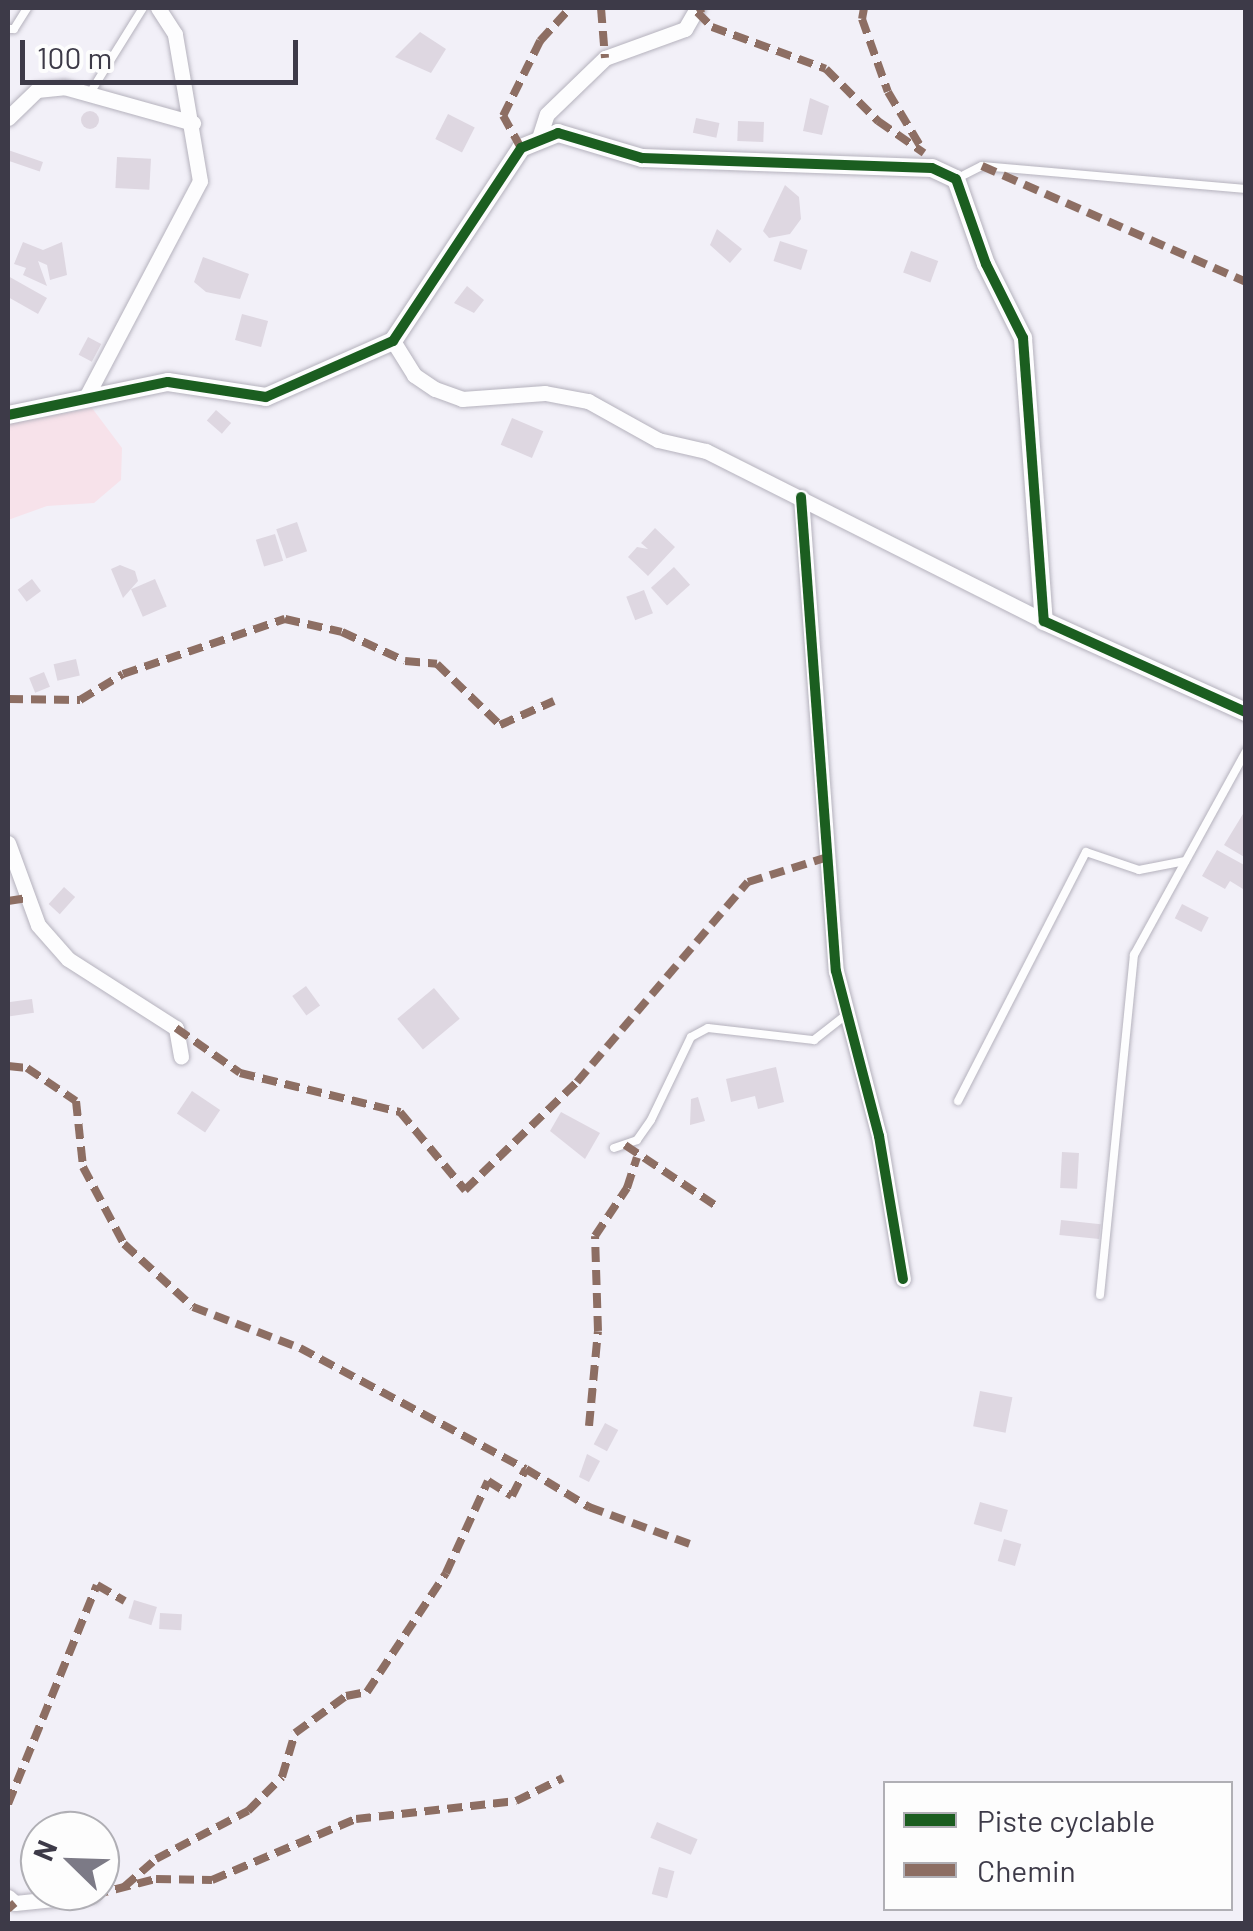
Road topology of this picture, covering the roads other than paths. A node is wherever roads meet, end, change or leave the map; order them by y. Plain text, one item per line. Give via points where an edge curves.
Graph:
1 (27, 8) edge
2 (142, 8) edge
3 (158, 8) edge
4 (697, 8) edge
5 (8, 29) edge
6 (90, 93) junction
7 (8, 118) edge
8 (193, 123) junction
9 (538, 141) junction
10 (956, 179) junction
11 (1246, 190) edge
12 (392, 341) junction
13 (84, 399) junction
14 (8, 415) edge
15 (802, 497) junction
16 (1044, 622) junction
17 (1246, 712) edge
18 (1246, 751) edge
19 (8, 843) edge
20 (1185, 862) junction
21 (847, 1014) junction
22 (181, 1057) dead end
23 (958, 1101) dead end
24 (614, 1148) dead end
25 (903, 1279) dead end
26 (1100, 1295) dead end

1 - 5 lane
2 - 6 lane
3 - 8 street via 175,34
4 - 9 street via 686,29 605,58 548,114
6 - 7 street via 64,86 37,90
6 - 8 street
8 - 13 street via 200,181
9 - 10 street via 558,133 642,158 932,168
9 - 12 street via 521,148
10 - 11 lane via 982,166
10 - 16 street via 986,264 1023,338
12 - 13 street via 266,397 168,382
12 - 15 street via 414,376 435,389 462,399 546,392 588,401 658,440 706,450
13 - 14 street
15 - 16 street
15 - 21 street via 836,971
16 - 17 street
18 - 20 lane
19 - 22 street via 38,925 68,959 176,1028
20 - 23 lane via 1140,870 1086,852
20 - 26 lane via 1134,955
21 - 24 lane via 814,1040 708,1028 691,1037 652,1120 638,1140
21 - 25 street via 879,1136

